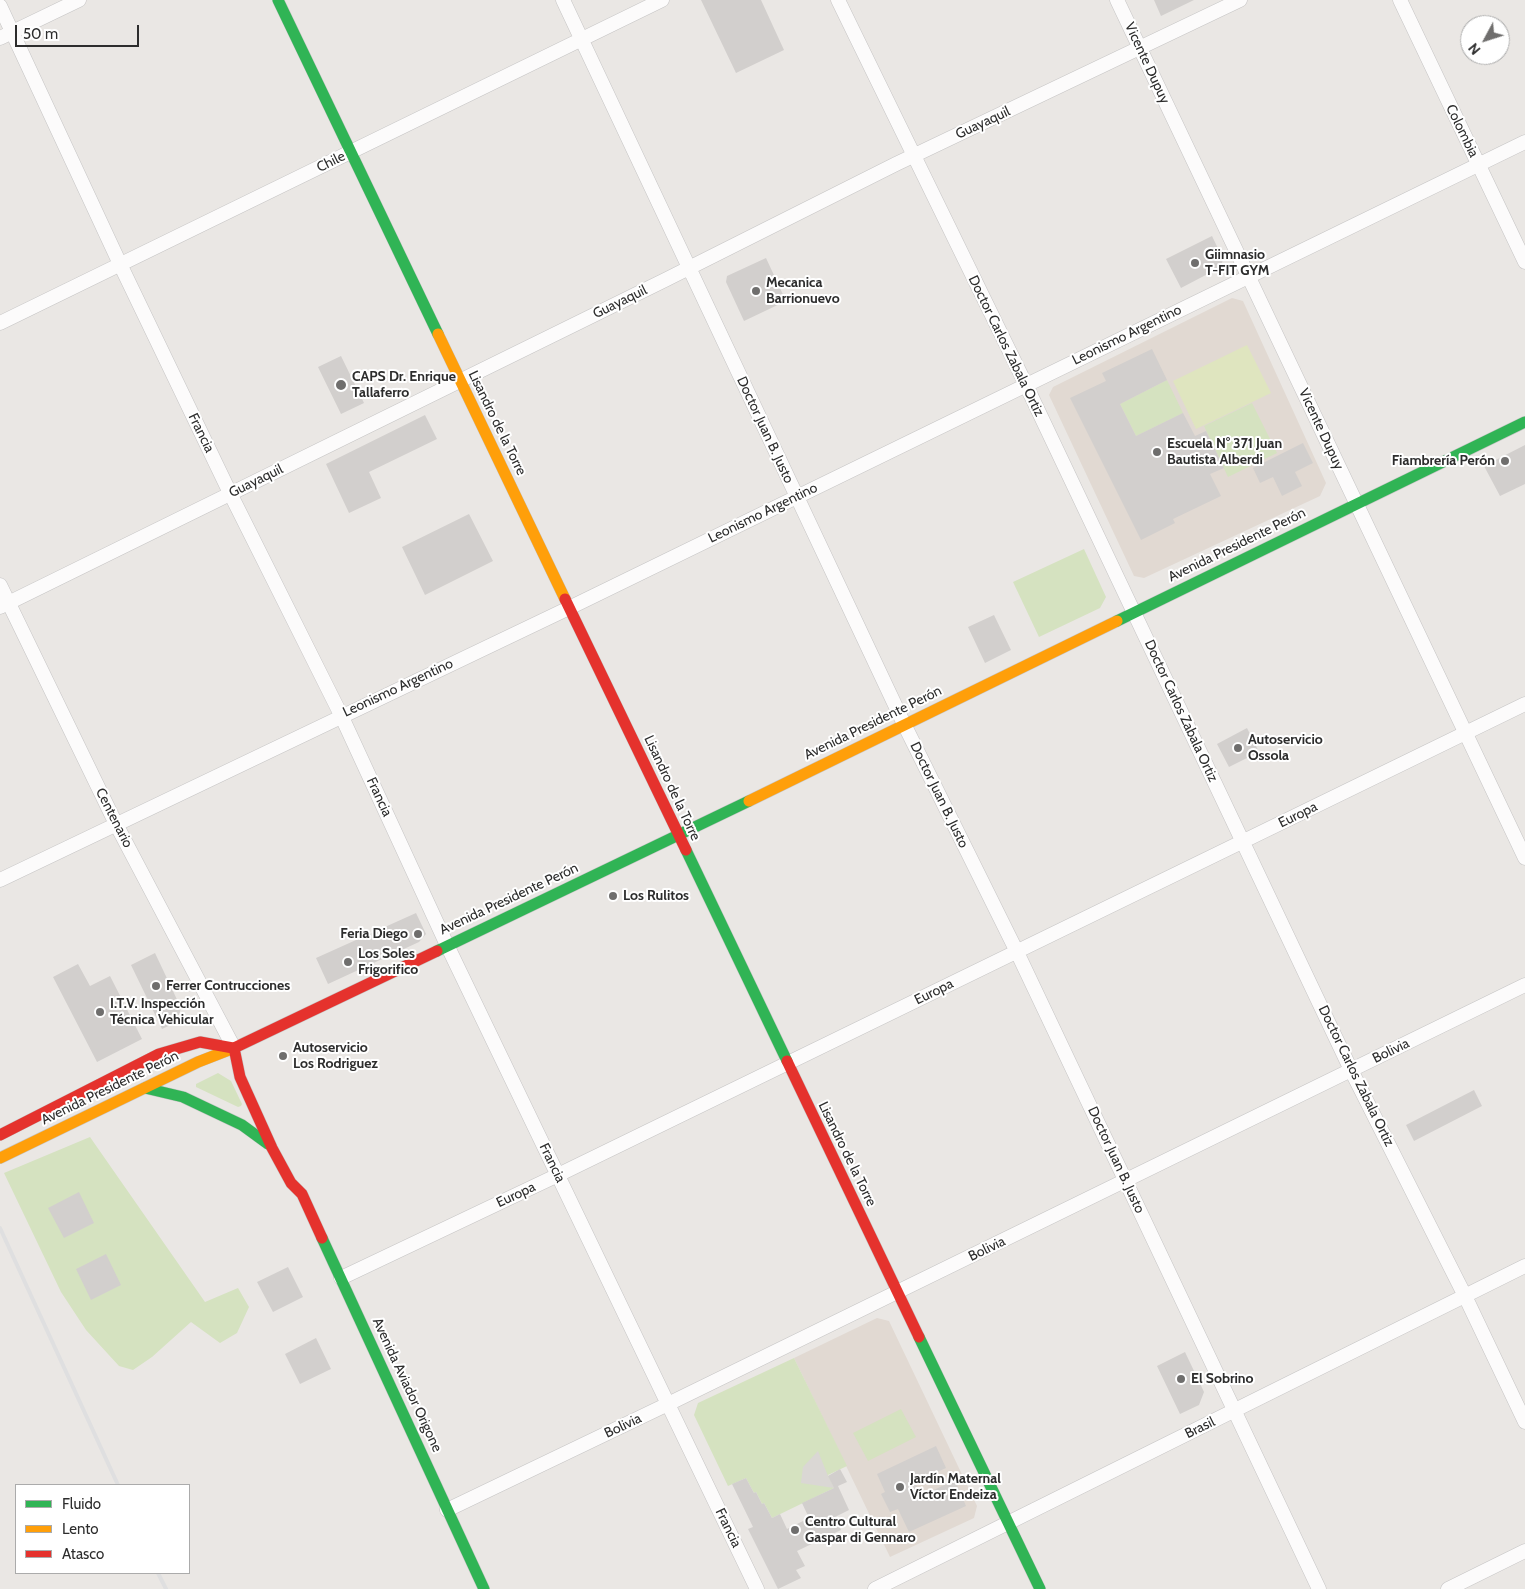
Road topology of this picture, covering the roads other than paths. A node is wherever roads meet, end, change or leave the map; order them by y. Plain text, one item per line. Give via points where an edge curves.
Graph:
1 (79, 0) edge
2 (278, 0) edge
3 (563, 0) edge
4 (662, 0) edge
5 (838, 0) edge
6 (1117, 0) edge
7 (1240, 0) edge
8 (1400, 0) edge
9 (0, 6) edge
10 (6, 35) edge
11 (582, 39) junction
12 (1140, 49) junction
13 (1525, 142) edge
14 (351, 152) junction
15 (913, 156) junction
16 (1478, 164) junction
17 (1525, 262) edge
18 (120, 264) junction
19 (690, 268) junction
20 (1248, 276) junction
21 (0, 323) edge
22 (460, 380) junction
23 (1026, 385) junction
24 (1525, 422) edge
25 (230, 493) junction
26 (796, 497) junction
27 (1357, 504) junction
28 (0, 585) edge
29 (4, 605) edge
30 (569, 608) junction
31 (1134, 612) junction
32 (1525, 704) edge
33 (341, 715) junction
34 (904, 724) junction
35 (1466, 733) junction
36 (116, 824) junction
37 (678, 836) junction
38 (1243, 842) junction
39 (1525, 858) edge
40 (0, 880) edge
41 (447, 945) junction
42 (1017, 952) junction
43 (1525, 986) edge
44 (234, 1048) junction
45 (787, 1064) junction
46 (251, 1070) dead end
47 (1352, 1070) junction
48 (145, 1088) junction
49 (0, 1135) edge
50 (272, 1148) junction
51 (0, 1158) edge
52 (300, 1174) dead end
53 (558, 1175) junction
54 (1126, 1180) junction
55 (302, 1194) junction
56 (1525, 1266) edge
57 (341, 1278) junction
58 (897, 1293) junction
59 (1465, 1296) junction
60 (668, 1404) junction
61 (1236, 1411) junction
62 (1525, 1422) edge
63 (448, 1510) junction
64 (1007, 1524) junction
65 (1525, 1552) edge
66 (484, 1589) edge
67 (757, 1589) edge
68 (875, 1589) edge
69 (1040, 1589) edge
70 (1319, 1589) edge
71 (1448, 1589) edge

1 - 10 street
2 - 14 main road, Lisandro de la Torre
3 - 11 street, Doctor Juan B. Justo
4 - 11 street, Chile
5 - 15 street, Doctor Carlos Zabala Ortiz
6 - 12 street, Vicente Dupuy
7 - 12 street, Guayaquil
8 - 16 street, Colombia
9 - 10 street, Francia
10 - 18 street, Francia
11 - 14 street, Chile
11 - 19 street, Doctor Juan B. Justo
12 - 15 street, Guayaquil
12 - 20 street, Vicente Dupuy
13 - 16 street, Leonismo Argentino
14 - 18 street, Chile
14 - 22 main road, Lisandro de la Torre
15 - 19 street, Guayaquil
15 - 23 street, Doctor Carlos Zabala Ortiz
16 - 17 street, Colombia
16 - 20 street, Leonismo Argentino
18 - 21 street, Chile
18 - 25 street, Francia
19 - 22 street, Guayaquil
19 - 26 street, Doctor Juan B. Justo
20 - 23 street, Leonismo Argentino
20 - 27 street, Vicente Dupuy
22 - 25 street, Guayaquil
22 - 30 main road, Lisandro de la Torre
23 - 26 street, Leonismo Argentino
23 - 31 street, Doctor Carlos Zabala Ortiz
24 - 27 main road, Avenida Presidente Perón
25 - 29 street, Guayaquil
25 - 33 street, Francia
26 - 30 street, Leonismo Argentino
26 - 34 street, Doctor Juan B. Justo
27 - 31 main road, Avenida Presidente Perón
27 - 35 street, Vicente Dupuy
28 - 29 street, Centenario
29 - 36 street, Centenario
30 - 33 street, Leonismo Argentino
30 - 37 main road, Lisandro de la Torre
31 - 34 main road, Avenida Presidente Perón
31 - 38 street, Doctor Carlos Zabala Ortiz
32 - 35 street, Europa
33 - 36 street, Leonismo Argentino
33 - 41 street, Francia
34 - 37 main road, Avenida Presidente Perón
34 - 42 street, Doctor Juan B. Justo
35 - 38 street, Europa
35 - 39 street, Vicente Dupuy
36 - 40 street, Leonismo Argentino
36 - 44 street, Centenario
37 - 41 main road, Avenida Presidente Perón
37 - 45 main road, Lisandro de la Torre
38 - 42 street, Europa
38 - 47 street, Doctor Carlos Zabala Ortiz
41 - 44 main road, Avenida Presidente Perón
41 - 53 street, Francia
42 - 45 street, Europa
42 - 54 street, Doctor Juan B. Justo
43 - 47 street, Bolivia
44 - 46 main road
44 - 48 main road, Avenida Presidente Perón
44 - 49 main road, Avenida Presidente Perón via 200,1042 159,1054
44 - 50 main road, Avenida Aviador Origone via 240,1077
45 - 53 street, Europa
45 - 58 main road, Lisandro de la Torre
47 - 54 street, Bolivia
47 - 59 street, Doctor Carlos Zabala Ortiz
48 - 50 main road via 183,1096 242,1125
48 - 51 main road, Avenida Presidente Perón
50 - 55 main road, Avenida Aviador Origone via 291,1183
52 - 55 main road, Avenida Aviador Origone
53 - 57 street, Europa
53 - 60 street, Francia
54 - 58 street, Bolivia
54 - 61 street, Doctor Juan B. Justo
55 - 57 main road, Avenida Aviador Origone
56 - 59 street, Brasil
57 - 63 main road, Avenida Aviador Origone
58 - 60 street, Bolivia
58 - 64 main road, Lisandro de la Torre
59 - 61 street, Brasil
59 - 62 street, Doctor Carlos Zabala Ortiz
60 - 63 street, Bolivia
60 - 67 street, Francia
61 - 64 street, Brasil
61 - 70 street, Doctor Juan B. Justo
63 - 66 main road, Avenida Aviador Origone
64 - 68 street, Brasil
64 - 69 main road, Lisandro de la Torre
65 - 71 street

